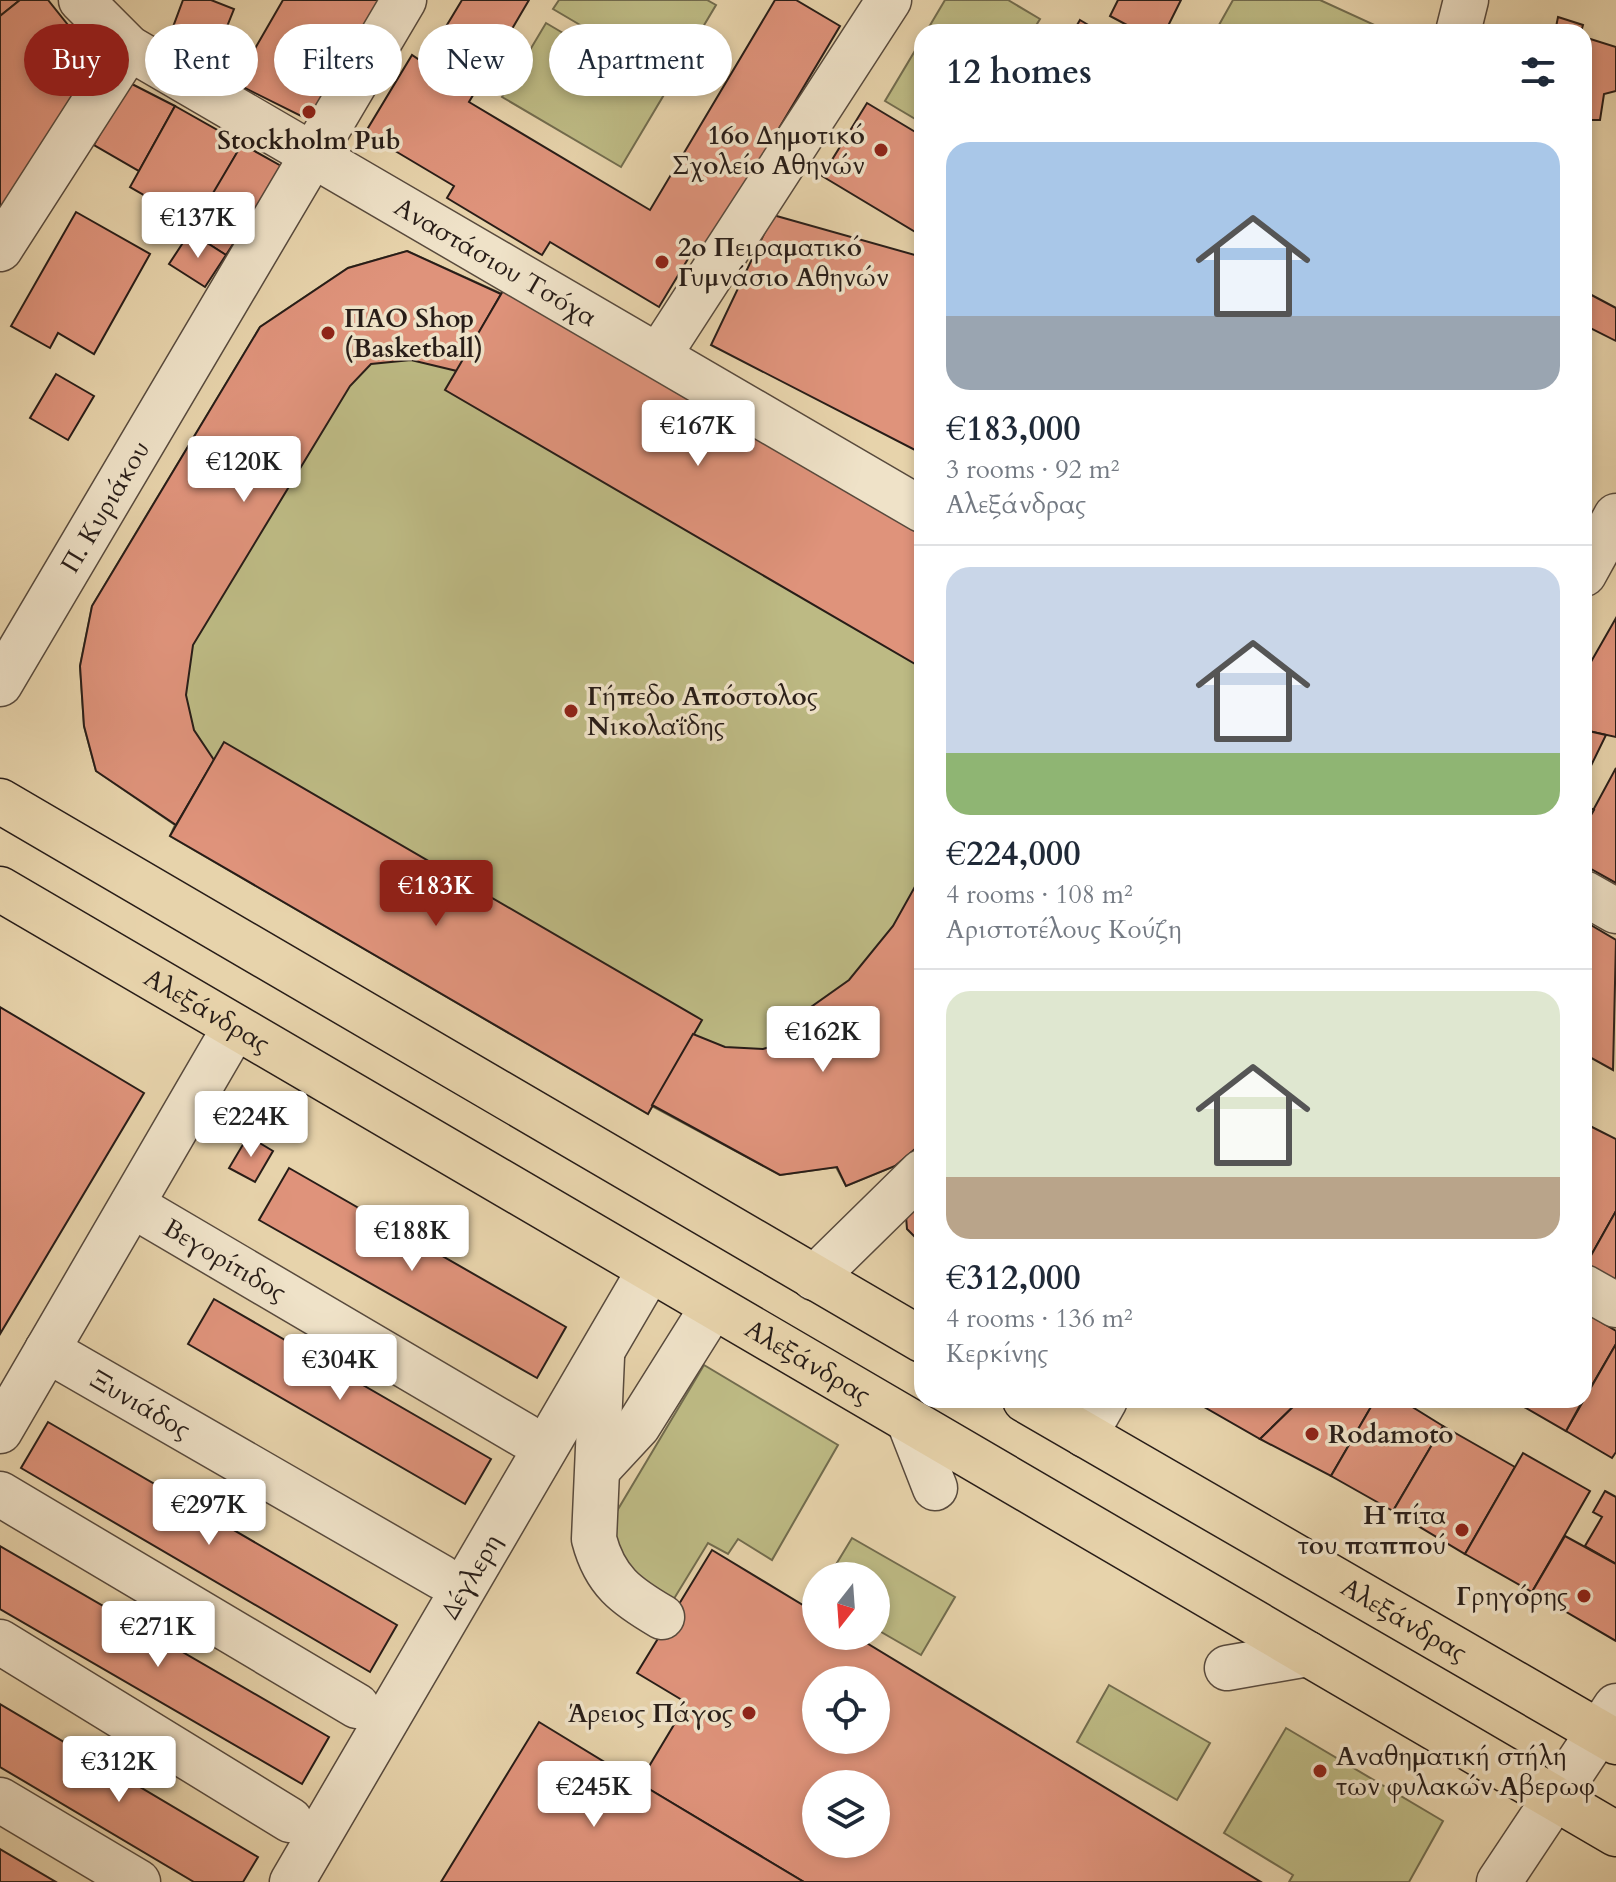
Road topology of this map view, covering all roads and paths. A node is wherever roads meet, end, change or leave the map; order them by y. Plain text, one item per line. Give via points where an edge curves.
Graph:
1 (81, 0) edge
2 (404, 0) edge
3 (889, 0) edge
4 (1466, 0) edge
5 (105, 24) edge
6 (1460, 24) edge
7 (129, 48) edge
8 (98, 96) edge
9 (314, 153) junction
10 (0, 249) edge
11 (659, 355) junction
12 (914, 505) edge
13 (1616, 516) edge
14 (1592, 560) edge
15 (0, 684) edge
16 (0, 801) edge
17 (0, 889) edge
18 (1592, 898) edge
19 (1616, 911) edge
20 (235, 1027) junction
21 (914, 1180) edge
22 (132, 1205) junction
23 (649, 1271) junction
24 (814, 1278) junction
25 (1592, 1292) edge
26 (1616, 1305) edge
27 (712, 1308) junction
28 (914, 1335) edge
29 (47, 1350) junction
30 (602, 1351) junction
31 (1058, 1408) edge
32 (1095, 1417) edge
33 (910, 1424) junction
34 (0, 1431) edge
35 (525, 1436) dead end
36 (599, 1468) junction
37 (935, 1488) dead end
38 (0, 1494) edge
39 (441, 1577) dead end
40 (662, 1617) dead end
41 (0, 1642) edge
42 (1308, 1654) junction
43 (1227, 1668) dead end
44 (357, 1706) dead end
45 (1611, 1727) edge
46 (0, 1800) edge
47 (1556, 1800) junction
48 (1616, 1834) edge
49 (304, 1858) edge
50 (138, 1882) edge
51 (1499, 1882) edge

1 - 5 street, Αναστάσιου Τσόχα
2 - 9 street, Π. Κυριάκου
3 - 11 street
4 - 6 street
7 - 9 street, Αναστάσιου Τσόχα
8 - 10 street
9 - 11 street, Αναστάσιου Τσόχα
9 - 15 street, Π. Κυριάκου
11 - 12 street, Αναστάσιου Τσόχα
13 - 14 street
16 - 24 main road
17 - 20 main road, Αλεξάνδρας
18 - 19 street
20 - 22 street
20 - 23 main road, Αλεξάνδρας
21 - 24 street
22 - 29 street
22 - 35 street, Βεγορίτιδος
23 - 27 main road, Αλεξάνδρας
23 - 30 street, Δέγλερη
24 - 28 main road
25 - 26 street
27 - 33 main road, Αλεξάνδρας
27 - 36 street via 638,1426
29 - 34 street
29 - 39 street, Ξυνιάδος
30 - 36 street
30 - 49 street, Δέγλερη
31 - 32 main road, Αλεξάνδρας
32 - 45 main road, Αλεξάνδρας
33 - 37 street
33 - 42 main road, Αλεξάνδρας
36 - 40 street via 594,1539 601,1564 627,1597
38 - 44 street
41 - 49 street
42 - 43 street
42 - 47 main road, Αλεξάνδρας
45 - 47 street
46 - 50 street
47 - 48 main road, Αλεξάνδρας
47 - 51 street

